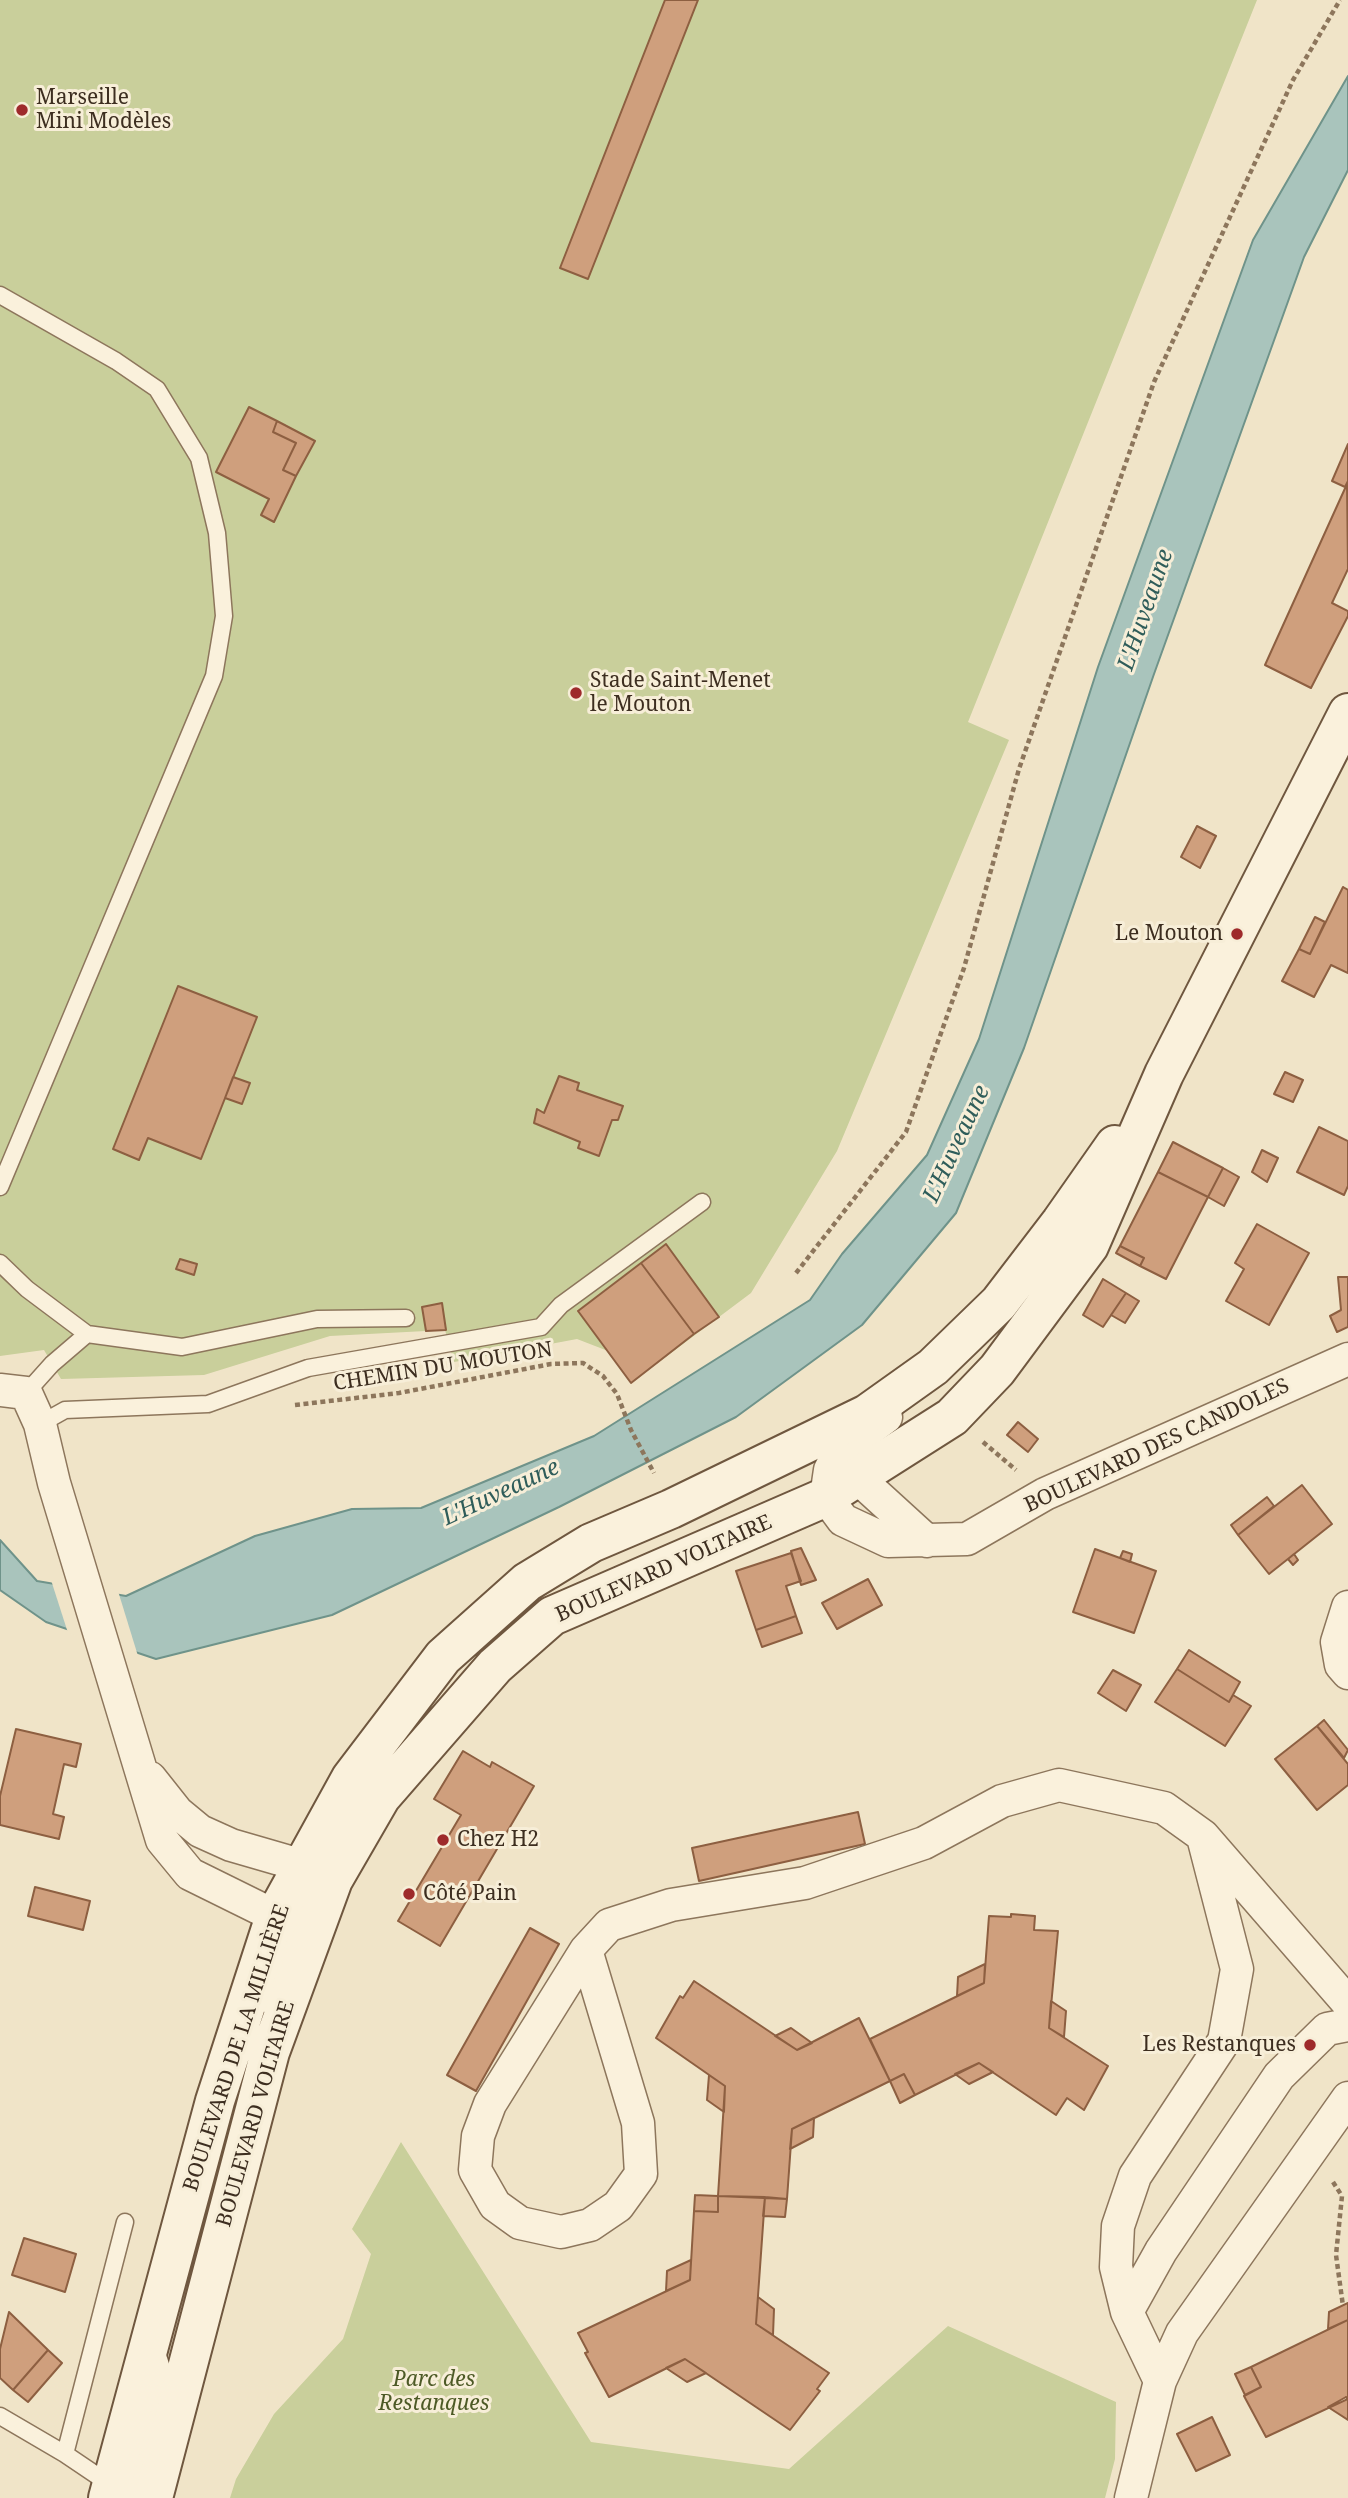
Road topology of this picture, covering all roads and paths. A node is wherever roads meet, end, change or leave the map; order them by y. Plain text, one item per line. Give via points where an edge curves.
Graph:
1 (1340, 0) edge
2 (0, 295) edge
3 (1348, 713) edge
4 (1164, 1074) junction
5 (0, 1188) edge
6 (702, 1202) dead end
7 (0, 1263) edge
8 (796, 1273) dead end
9 (406, 1318) dead end
10 (979, 1322) junction
11 (87, 1334) junction
12 (1348, 1359) edge
13 (266, 1383) junction
14 (13, 1392) edge
15 (40, 1424) junction
16 (977, 1437) dead end
17 (782, 1455) junction
18 (654, 1473) dead end
19 (1023, 1475) dead end
20 (838, 1482) junction
21 (671, 1509) joint
22 (1348, 1607) edge
23 (1348, 1674) edge
24 (143, 1768) junction
25 (1203, 1836) junction
26 (302, 1890) junction
27 (586, 1950) junction
28 (1348, 2003) edge
29 (1348, 2025) edge
30 (1348, 2098) edge
31 (1331, 2179) dead end
32 (125, 2222) dead end
33 (1343, 2306) dead end
34 (1127, 2312) junction
35 (1160, 2381) junction
36 (0, 2416) edge
37 (65, 2454) junction
38 (117, 2494) edge
39 (153, 2498) edge
40 (1131, 2498) edge

1 - 8 path via 1293,80 1154,382 1019,769 964,968 906,1132
2 - 5 lane via 157,389 199,458 217,533 224,616 214,677
3 - 4 main road, BOULEVARD VOLTAIRE
4 - 10 main road, BOULEVARD VOLTAIRE via 1061,1222
4 - 20 main road, BOULEVARD VOLTAIRE via 1089,1246 997,1370 952,1418
6 - 13 lane via 561,1305 541,1327 308,1368
7 - 11 lane
9 - 11 lane via 317,1319 183,1347
10 - 17 main road, BOULEVARD VOLTAIRE via 933,1367 867,1414
10 - 20 street via 963,1360 839,1452
11 - 14 lane
12 - 20 street, BOULEVARD DES CANDOLES via 1045,1494 967,1539 927,1541
13 - 15 lane via 208,1404 65,1410
13 - 18 path, CHEMIN DU MOUTON via 295,1405 399,1394 551,1364 583,1363 603,1376 617,1394
14 - 15 street
15 - 24 street via 54,1483
16 - 19 path
17 - 20 main road
17 - 21 main road, BOULEVARD VOLTAIRE
20 - 26 main road, BOULEVARD VOLTAIRE via 552,1616 495,1667
21 - 26 main road, BOULEVARD DE LA MILLIÈRE via 591,1543 527,1582 443,1657 351,1778
22 - 23 street via 1337,1642 1341,1665
24 - 26 street via 177,1812 200,1830
24 - 26 street via 162,1840 190,1874
25 - 27 street via 1164,1808 1059,1784 1002,1801 924,1843 805,1883 671,1905 609,1925
25 - 28 street
25 - 34 street via 1237,1969 1224,2041 1135,2176 1118,2226 1116,2267
26 - 38 main road, BOULEVARD DE LA MILLIÈRE via 215,2101 148,2351
26 - 39 main road, BOULEVARD VOLTAIRE via 270,2052
27 - 27 street via 638,2123 641,2174 618,2206 590,2225 561,2232 520,2223 495,2205 475,2170 478,2136 490,2104
29 - 34 street via 1327,2029 1279,2076 1161,2251
30 - 35 street via 1182,2333
31 - 33 path via 1342,2196 1336,2255
32 - 37 lane
34 - 35 street
35 - 40 street
36 - 37 lane
37 - 38 lane

